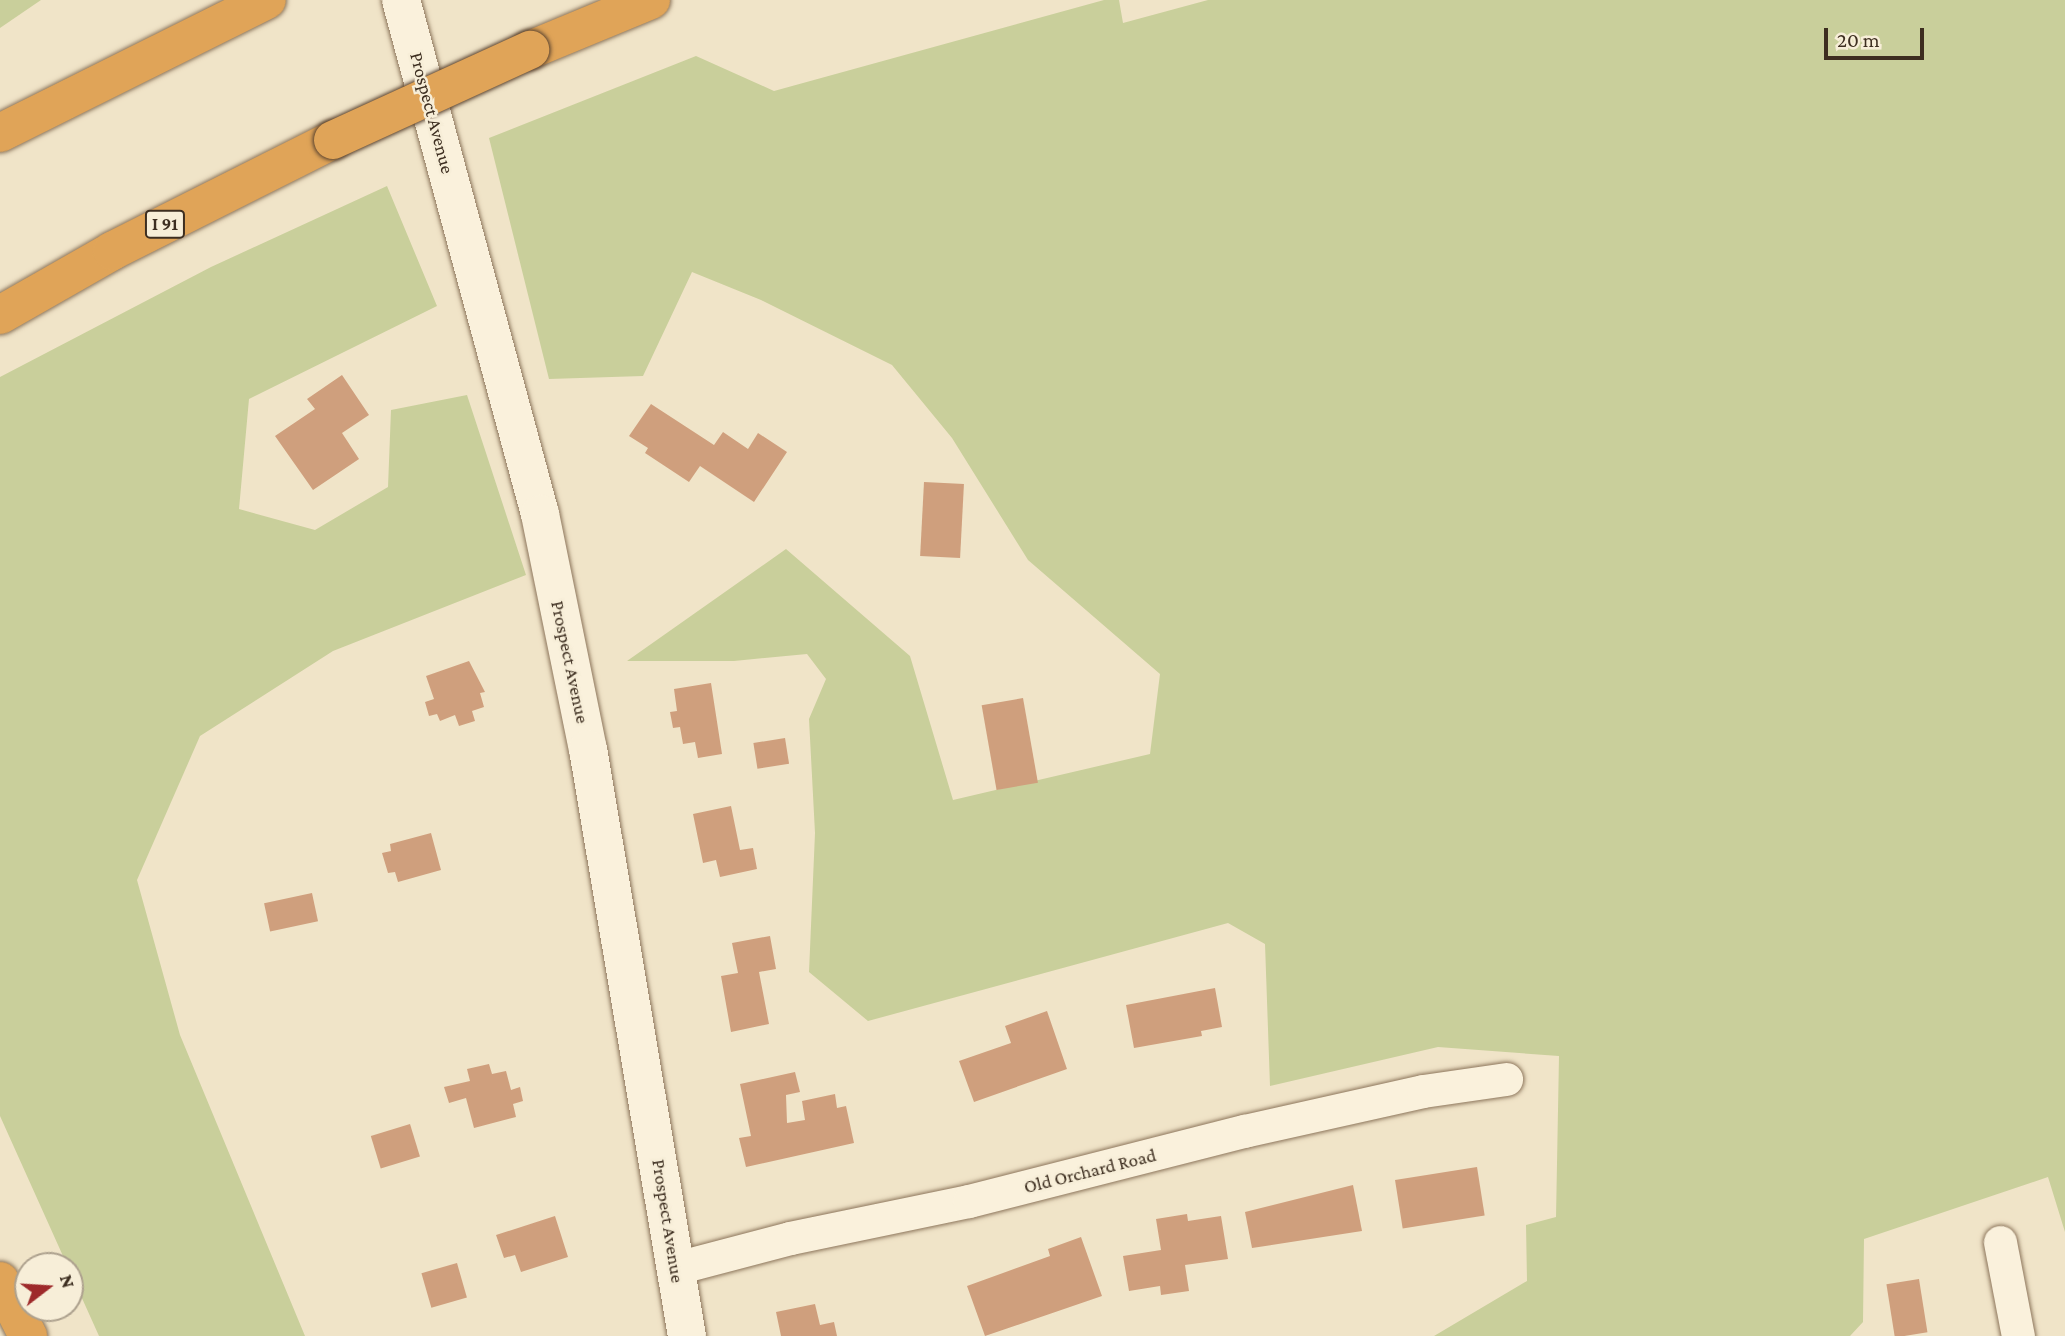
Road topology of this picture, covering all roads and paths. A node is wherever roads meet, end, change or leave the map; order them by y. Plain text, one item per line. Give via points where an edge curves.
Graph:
1 (267, 0) edge
2 (401, 0) edge
3 (651, 0) edge
4 (0, 134) edge
5 (0, 315) edge
6 (1506, 1079) dead end
7 (2000, 1242) dead end
8 (676, 1268) junction
9 (0, 1281) edge
10 (0, 1306) edge
11 (12, 1336) edge
12 (29, 1336) edge
13 (687, 1336) edge
14 (2018, 1336) edge

1 - 4 highway
2 - 8 street, Prospect Avenue via 540,513 588,749
3 - 5 highway, I 91, bridge via 333,139 136,239
6 - 8 street, Old Orchard Road via 1423,1091 1244,1131 982,1198 790,1238
7 - 14 street
8 - 13 street, Prospect Avenue
9 - 12 highway
10 - 11 highway

